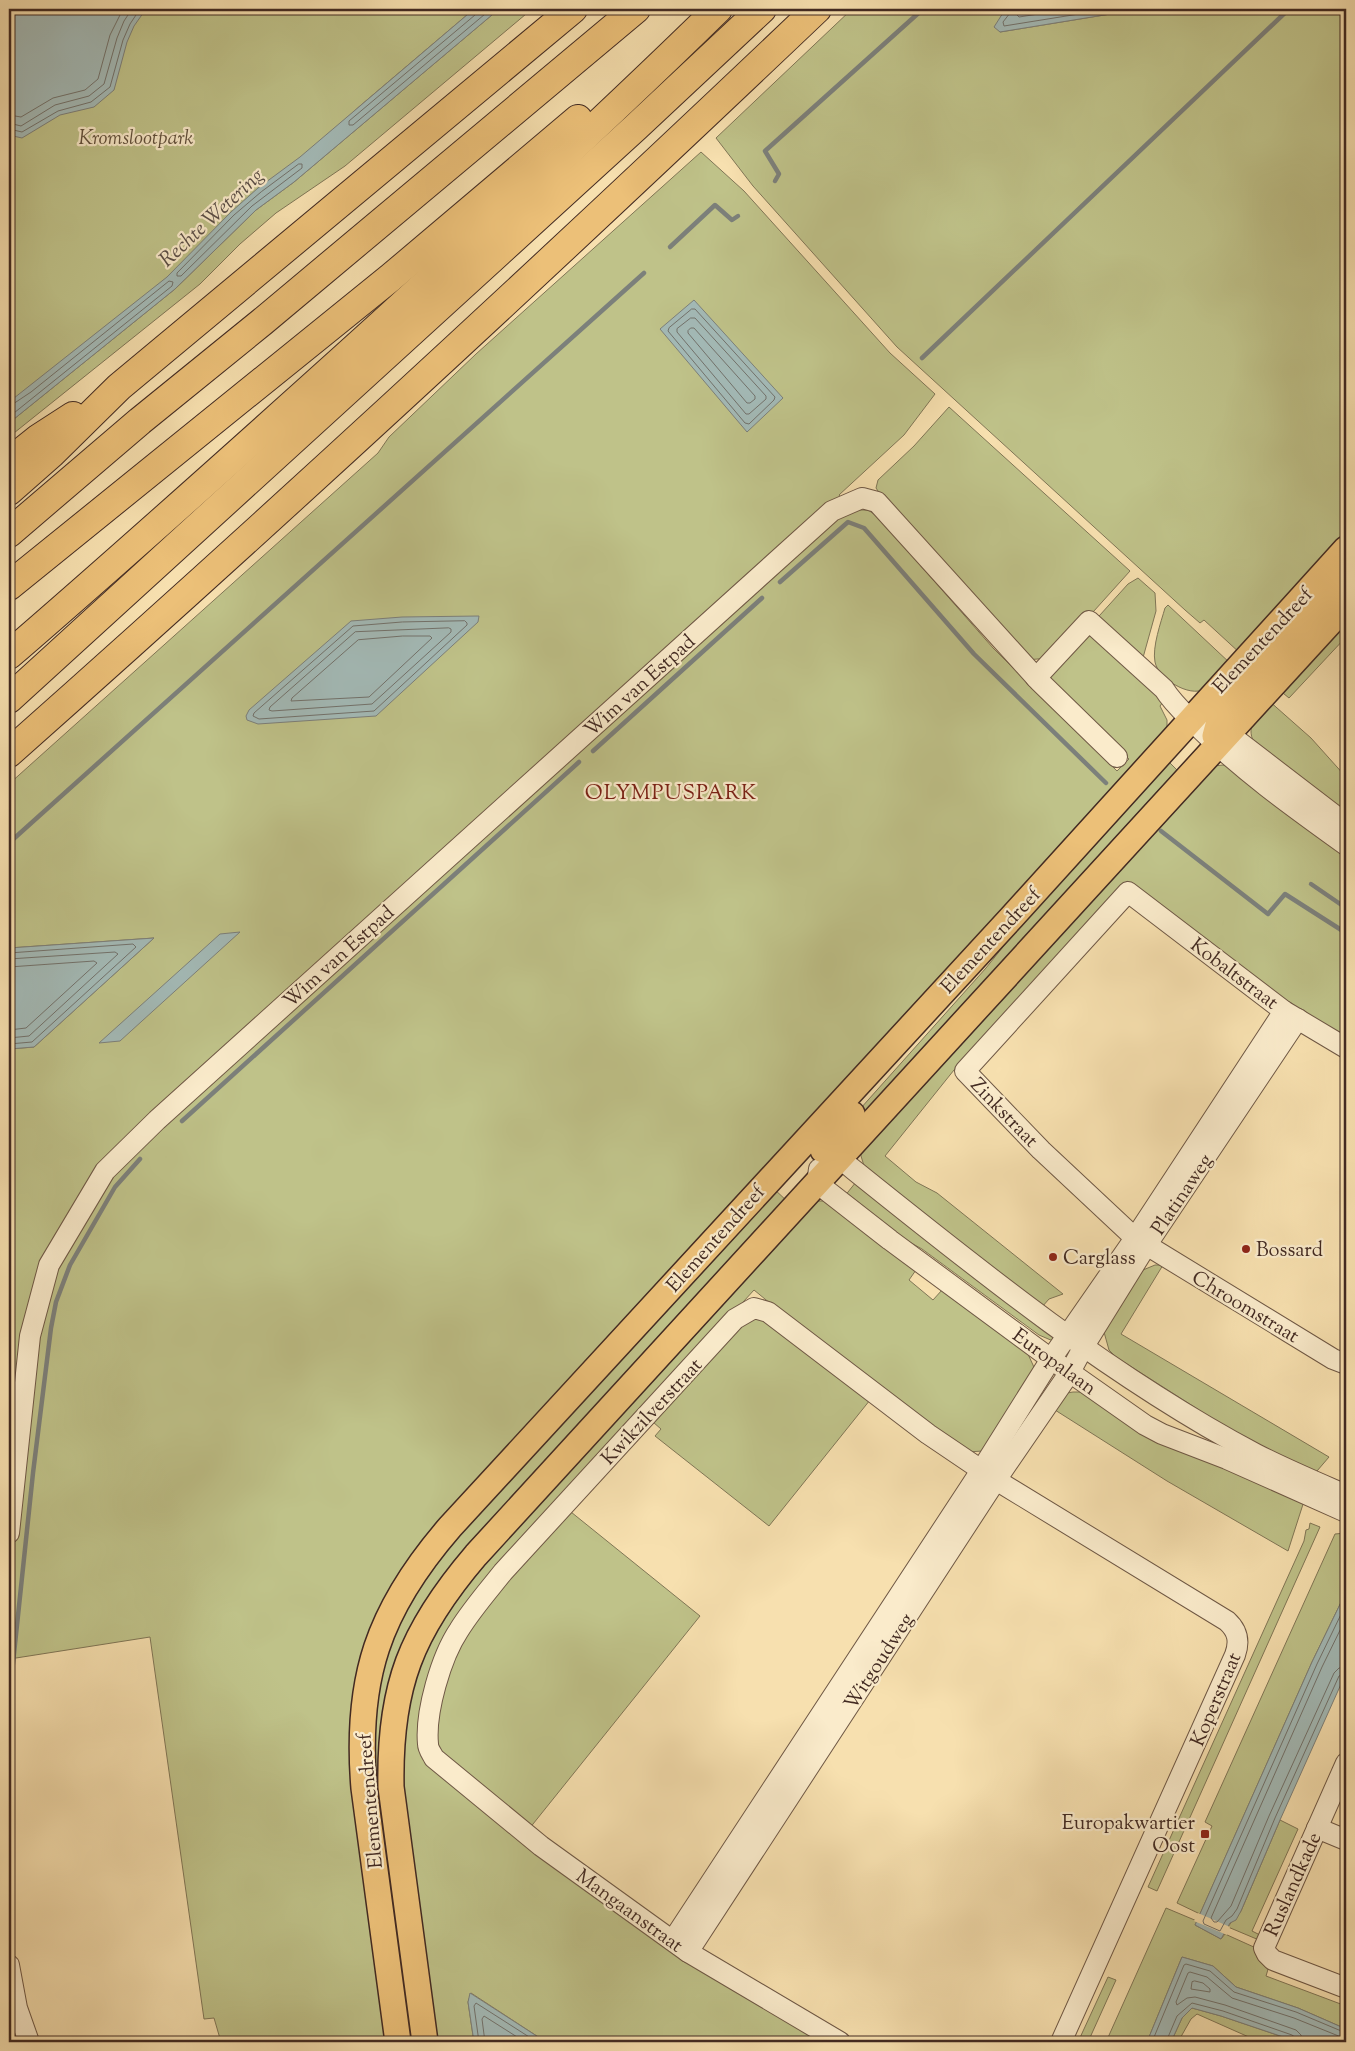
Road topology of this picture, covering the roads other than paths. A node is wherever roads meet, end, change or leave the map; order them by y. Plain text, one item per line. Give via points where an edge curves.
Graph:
1 (573, 9) edge
2 (636, 9) edge
3 (711, 9) edge
4 (718, 9) edge
5 (762, 9) edge
6 (817, 9) edge
7 (119, 387) junction
8 (9, 462) edge
9 (9, 491) edge
10 (9, 533) edge
11 (1346, 549) edge
12 (1346, 576) edge
13 (9, 586) edge
14 (1346, 605) edge
15 (9, 655) edge
16 (1257, 674) junction
17 (1036, 678) junction
18 (9, 699) edge
19 (1194, 714) junction
20 (1221, 735) junction
21 (9, 753) edge
22 (1116, 758) dead end
23 (1346, 824) edge
24 (1346, 845) edge
25 (1128, 892) joint
26 (1012, 917) junction
27 (1291, 1015) junction
28 (1346, 1048) edge
29 (798, 1147) junction
30 (831, 1154) junction
31 (817, 1183) junction
32 (1141, 1242) junction
33 (1067, 1334) junction
34 (1084, 1346) junction
35 (1051, 1358) junction
36 (1346, 1364) edge
37 (1070, 1372) junction
38 (989, 1474) junction
39 (1346, 1495) edge
40 (1346, 1512) edge
41 (9, 1534) edge
42 (434, 1758) joint
43 (1346, 1763) edge
44 (1317, 1828) junction
45 (1346, 1839) edge
46 (680, 1946) junction
47 (9, 1965) edge
48 (1346, 1988) edge
49 (29, 2042) edge
50 (398, 2042) edge
51 (425, 2042) edge
52 (840, 2042) edge
53 (1061, 2042) edge

1 - 7 highway
2 - 10 highway
3 - 13 highway via 390,278
4 - 15 highway via 400,307
5 - 18 highway
6 - 21 highway via 426,377
7 - 8 highway via 39,438
7 - 9 highway
11 - 16 main road, Elementendreef
12 - 16 main road, Elementendreef
14 - 16 main road, Elementendreef
16 - 19 main road, Elementendreef
16 - 20 main road, Elementendreef
17 - 19 street via 1089,621 1164,689 1176,690
17 - 22 street
17 - 41 street, Wim van Estpad via 877,502 862,498 832,511 164,1113 105,1172 49,1265 30,1336
19 - 20 street
19 - 26 main road, Elementendreef
20 - 23 street
20 - 24 street via 1281,797
20 - 30 main road, Elementendreef
25 - 27 street, Kobaltstraat
25 - 32 street, Zinkstraat via 965,1071 1042,1150
26 - 29 main road, Elementendreef
26 - 30 main road via 998,947 972,980 826,1143
27 - 28 street, Kobaltstraat
27 - 32 street, Platinaweg
29 - 30 street
29 - 50 main road, Elementendreef via 424,1558 385,1624 367,1684 361,1749
30 - 31 main road, Elementendreef
30 - 33 street, Europalaan
31 - 35 street, Europalaan
31 - 51 main road, Elementendreef via 476,1555 449,1587 417,1638 397,1699 390,1753 391,1787
32 - 33 street, Platinaweg
32 - 34 street, Platinaweg
32 - 36 street, Chroomstraat
33 - 34 street, Europalaan
33 - 35 street, Platinaweg
34 - 37 street, Platinaweg
34 - 39 street, Europalaan via 1214,1431
35 - 37 street, Europalaan
35 - 38 street, Witgoudweg
37 - 38 street, Witgoudweg
37 - 40 street, Europalaan via 1162,1434
38 - 42 street, Kwikzilverstraat via 928,1434 768,1312 754,1308 736,1320 477,1604 458,1632 441,1671 431,1706 428,1746
38 - 46 street, Witgoudweg
38 - 53 street, Koperstraat via 1227,1621 1237,1633 1238,1640 1235,1656
42 - 46 street, Mangaanstraat via 542,1846
43 - 44 street, Ruslandkade
44 - 45 street
44 - 48 street, Ruslandkade via 1264,1948 1274,1960
46 - 52 street, Mangaanstraat
47 - 49 street via 17,2008

